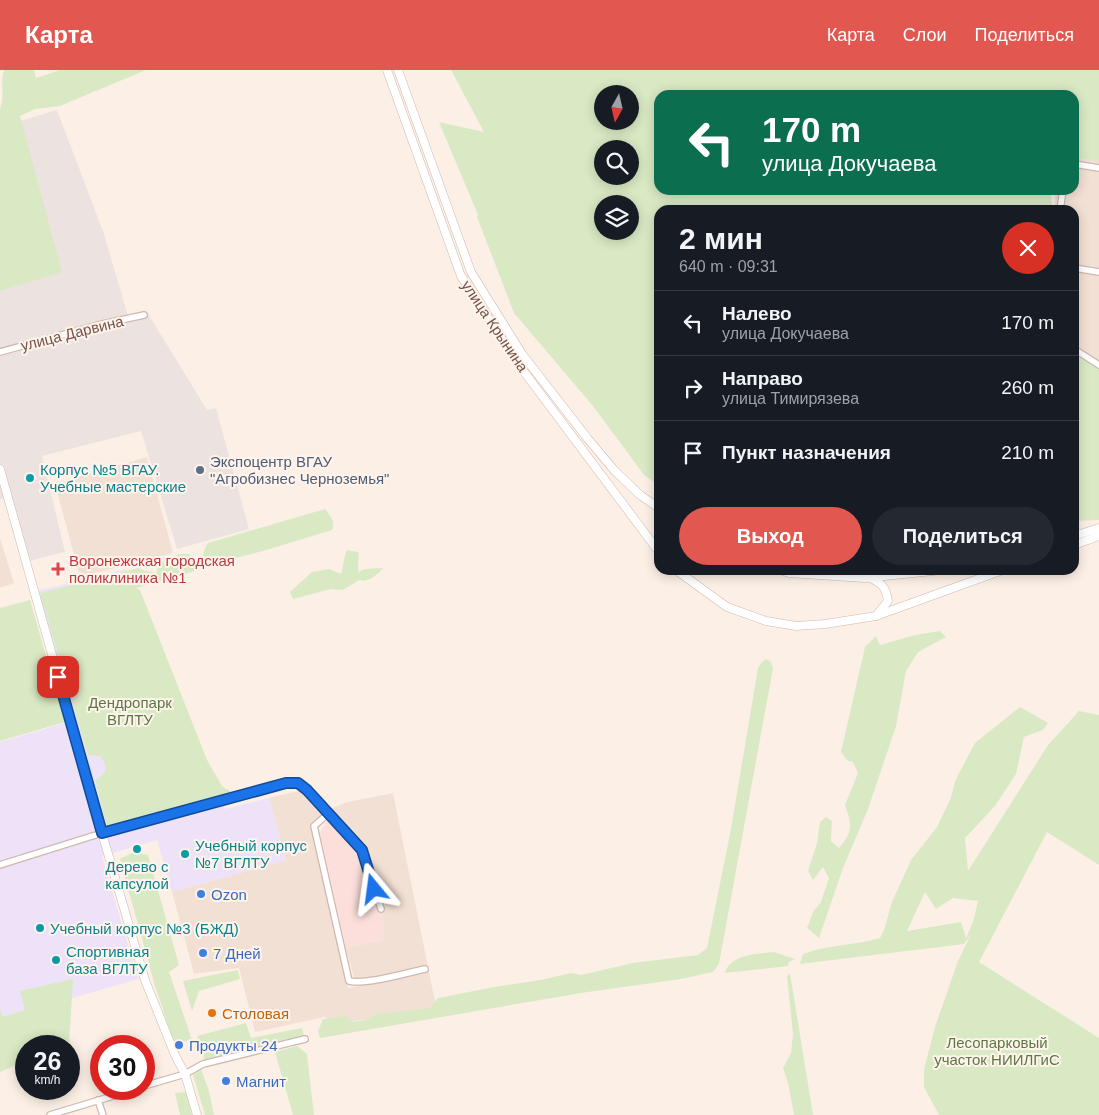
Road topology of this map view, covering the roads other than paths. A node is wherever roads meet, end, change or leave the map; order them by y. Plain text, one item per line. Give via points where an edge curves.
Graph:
1 (387, 70) edge
2 (398, 70) edge
3 (1079, 165) edge
4 (1099, 168) edge
5 (1079, 269) edge
6 (1099, 272) edge
7 (144, 315) dead end
8 (0, 352) edge
9 (1079, 352) edge
10 (1099, 365) edge
11 (0, 469) edge
12 (654, 505) edge
13 (1099, 528) edge
14 (1079, 534) edge
15 (1099, 536) edge
16 (1079, 543) edge
17 (654, 544) edge
18 (683, 575) edge
19 (821, 575) edge
20 (897, 575) edge
21 (989, 575) edge
22 (870, 578) junction
23 (876, 616) junction
24 (329, 813) junction
25 (102, 833) junction
26 (0, 865) edge
27 (381, 909) dead end
28 (425, 969) dead end
29 (305, 1039) dead end
30 (185, 1074) junction
31 (155, 1083) edge
32 (98, 1100) joint
33 (50, 1115) edge
34 (103, 1115) edge
35 (197, 1115) edge

1 - 17 main road, улица Крынина via 461,276 516,361
2 - 12 main road, улица Крынина via 471,272 522,354 588,438 614,470
3 - 4 street
5 - 6 street
7 - 8 street, улица Дарвина
9 - 10 street
11 - 25 main road
13 - 14 main road
15 - 16 main road
18 - 23 main road via 727,607 766,621 796,626
19 - 22 main road
20 - 22 main road
21 - 23 main road
22 - 23 main road via 886,589 888,600
24 - 25 street via 298,783 286,783
24 - 27 street via 362,850
24 - 28 street via 314,826 349,981 366,981
25 - 26 street
25 - 30 main road via 145,980
29 - 30 street via 203,1064
30 - 31 street
30 - 35 main road
32 - 33 street
32 - 34 street

